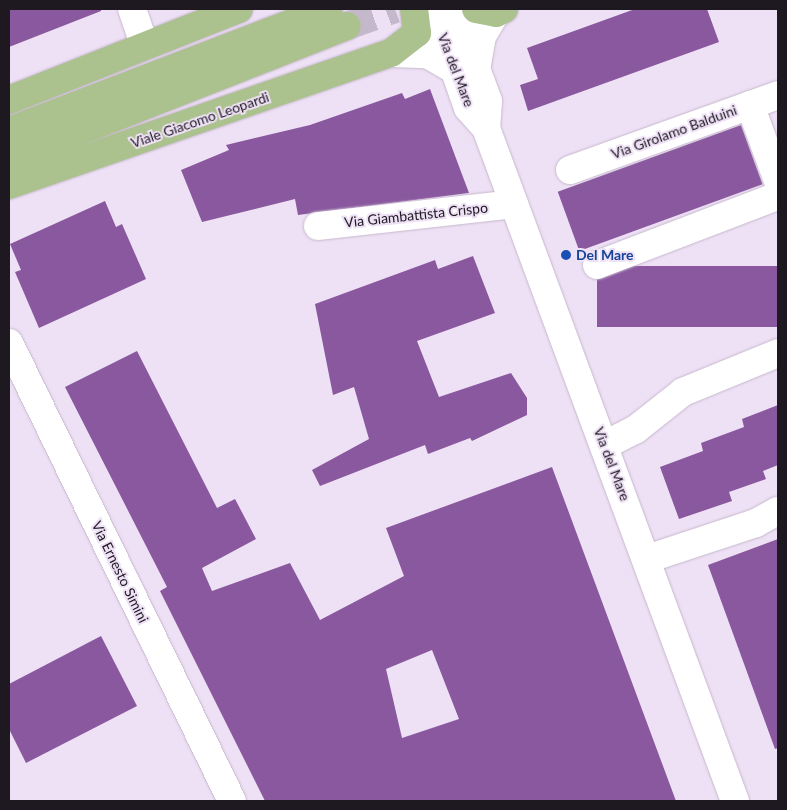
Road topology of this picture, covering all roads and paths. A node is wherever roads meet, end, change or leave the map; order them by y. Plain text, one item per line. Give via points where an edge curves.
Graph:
1 (132, 9) edge
2 (239, 9) edge
3 (414, 9) edge
4 (433, 9) edge
5 (454, 9) edge
6 (492, 10) edge
7 (338, 18) edge
8 (145, 46) junction
9 (391, 53) junction
10 (466, 70) junction
11 (778, 95) edge
12 (9, 100) edge
13 (750, 105) junction
14 (9, 131) edge
15 (9, 159) edge
16 (570, 170) dead end
17 (778, 181) edge
18 (9, 185) edge
19 (778, 196) edge
20 (514, 204) junction
21 (318, 226) dead end
22 (597, 266) dead end
23 (9, 343) edge
24 (778, 353) edge
25 (604, 445) junction
26 (778, 511) edge
27 (647, 559) junction
28 (232, 801) edge
29 (735, 801) edge

1 - 8 street
2 - 8 main road
3 - 9 main road, Viale Giacomo Leopardi via 417,33
4 - 10 street, Via del Mare
5 - 10 street, Via del Mare
6 - 10 street
7 - 14 main road
7 - 15 main road
8 - 12 main road
9 - 10 street via 427,54
9 - 18 main road, Viale Giacomo Leopardi
10 - 20 street, Via del Mare via 468,108 486,128
11 - 13 street, Via Girolamo Balduini
13 - 16 street, Via Girolamo Balduini
13 - 17 street
19 - 22 street
20 - 21 street, Via Giambattista Crispo
20 - 25 street, Via del Mare
23 - 28 street, Via Ernesto Simini
24 - 25 street via 683,392 635,430
25 - 27 street, Via del Mare
26 - 27 street via 756,524
27 - 29 street, Via del Mare

